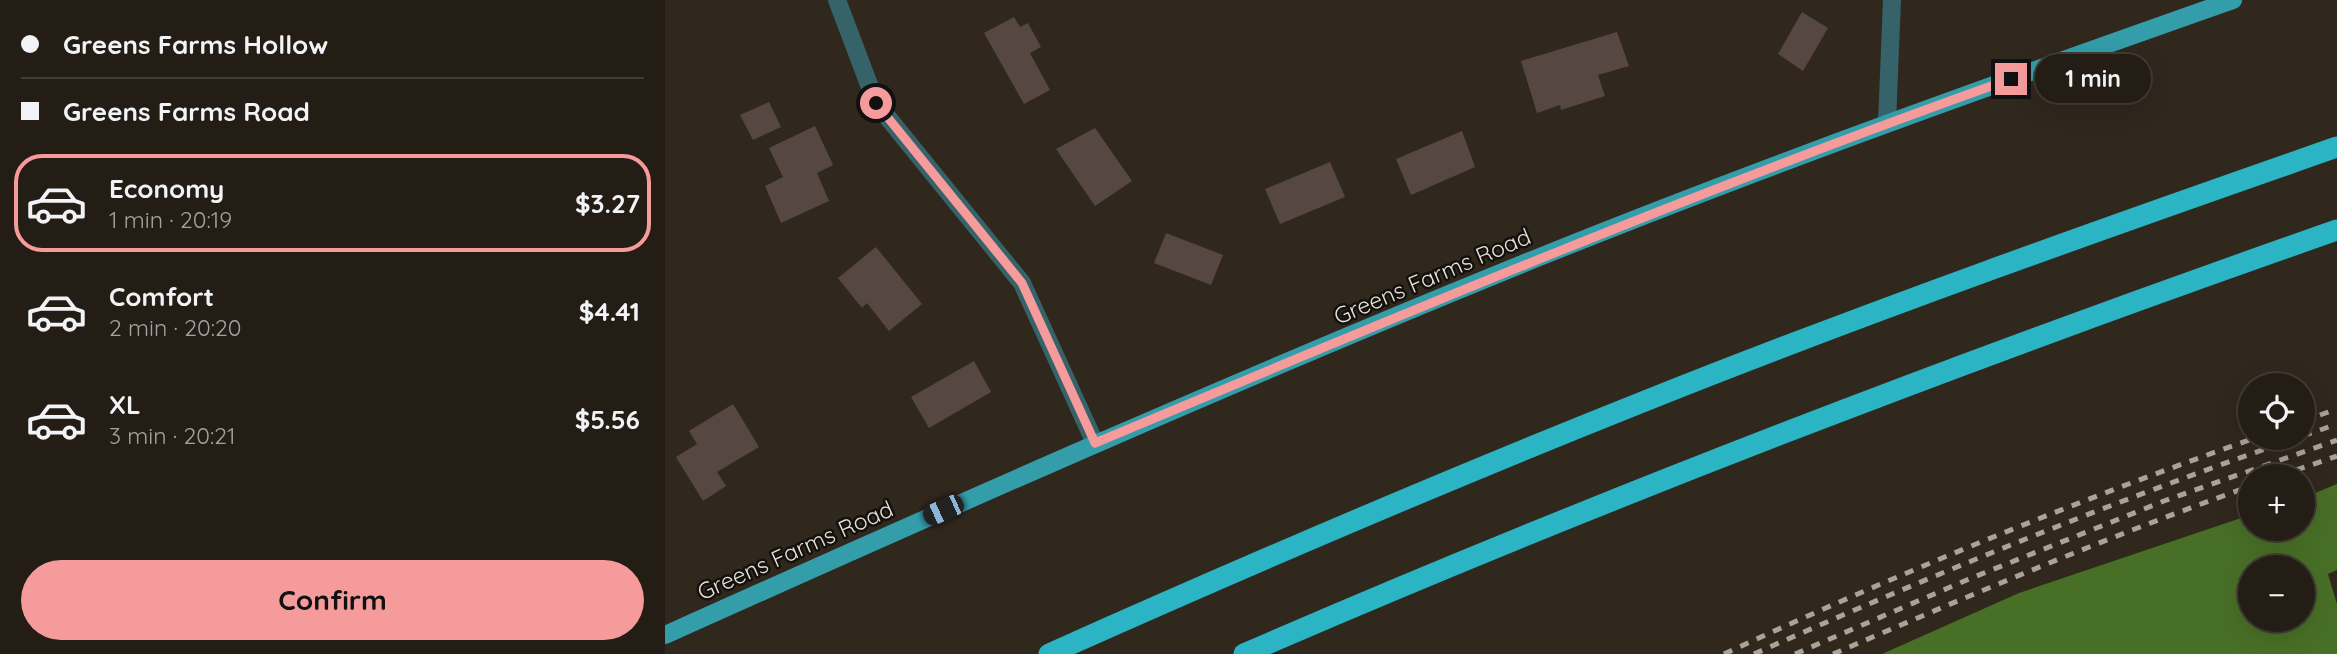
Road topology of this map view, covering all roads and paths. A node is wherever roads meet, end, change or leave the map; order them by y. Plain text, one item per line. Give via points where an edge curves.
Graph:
1 (837, 0) edge
2 (1892, 0) edge
3 (2233, 0) edge
4 (1887, 122) junction
5 (2337, 147) edge
6 (2337, 230) edge
7 (1095, 443) junction
8 (665, 635) edge
9 (1049, 654) edge
10 (1244, 654) edge

1 - 7 street via 876,103 1022,283
2 - 4 street
3 - 4 main road, Greens Farms Road
4 - 7 main road, Greens Farms Road via 1548,254
5 - 9 highway via 1916,297 1672,390 1378,510
6 - 10 highway via 1777,434
7 - 8 main road, Greens Farms Road

